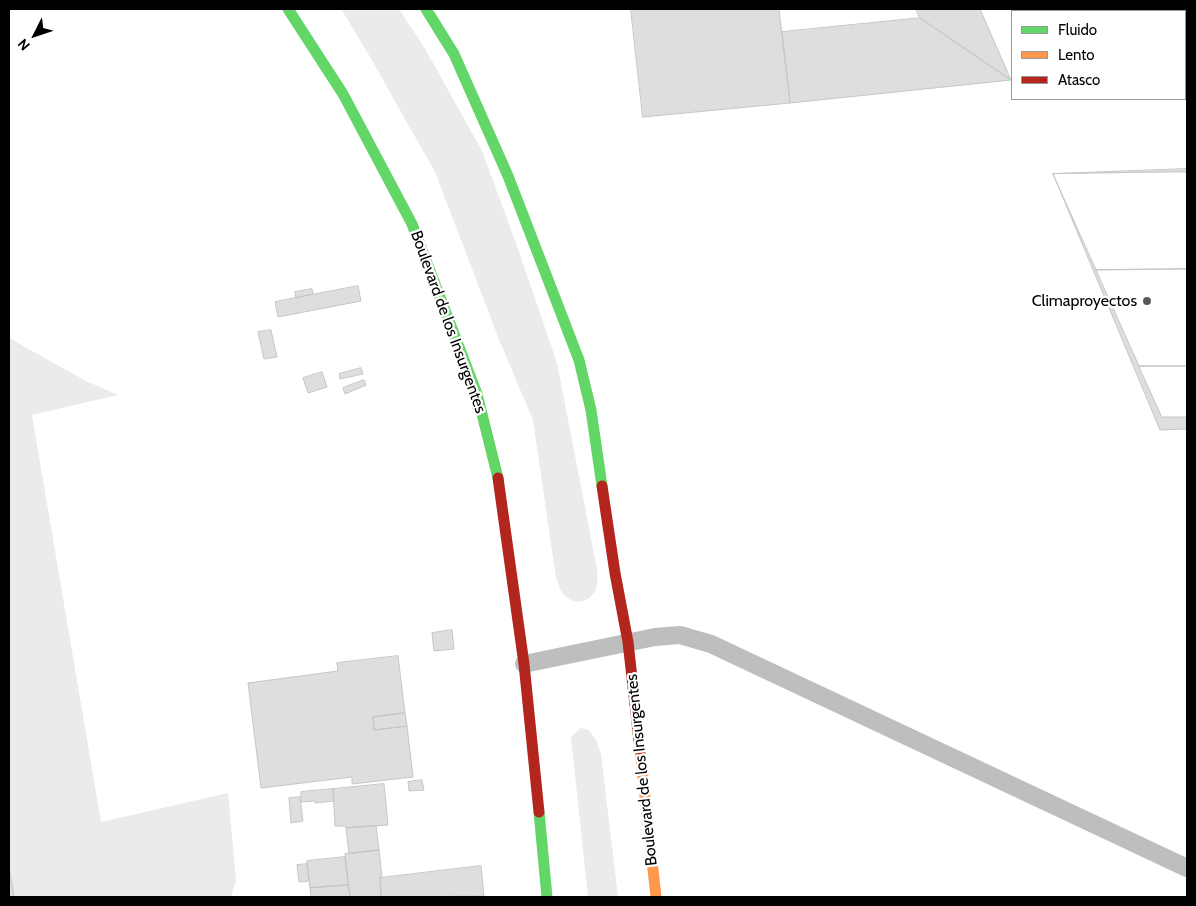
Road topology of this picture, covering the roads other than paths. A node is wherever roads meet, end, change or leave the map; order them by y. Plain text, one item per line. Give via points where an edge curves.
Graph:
1 (288, 9) edge
2 (426, 9) edge
3 (628, 642) junction
4 (524, 664) junction
5 (1187, 868) edge
6 (547, 897) edge
7 (656, 897) edge

1 - 4 main road, Boulevard de los Insurgentes via 343,94 412,224 478,394 497,474
2 - 3 main road, Boulevard de los Insurgentes via 454,54 508,176 579,360 591,410
3 - 4 lane
3 - 5 lane via 680,635 711,644
3 - 7 main road, Boulevard de los Insurgentes
4 - 6 main road, Boulevard de los Insurgentes

